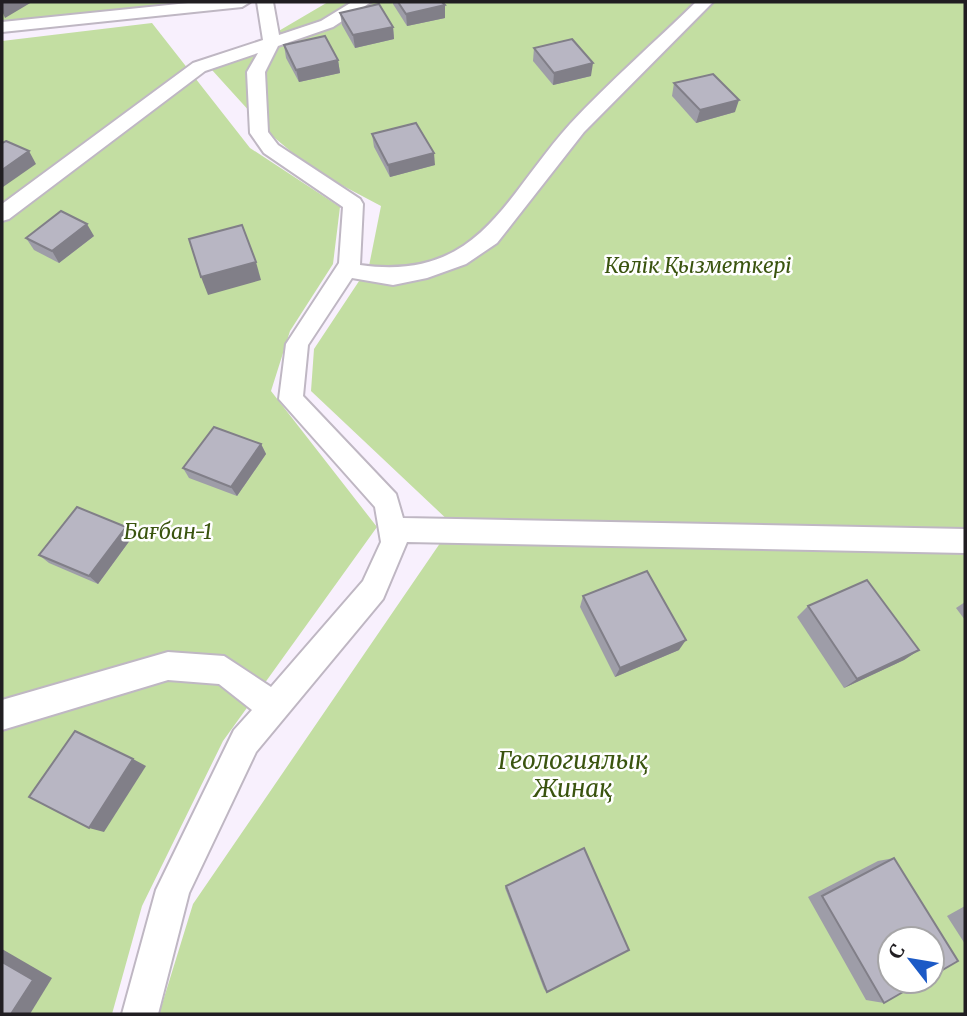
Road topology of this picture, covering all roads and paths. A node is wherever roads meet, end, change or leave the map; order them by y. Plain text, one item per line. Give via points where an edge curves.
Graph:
1 (242, 2) edge
2 (265, 2) edge
3 (363, 2) edge
4 (705, 2) edge
5 (2, 27) edge
6 (272, 42) junction
7 (2, 214) edge
8 (346, 270) junction
9 (392, 530) junction
10 (965, 541) edge
11 (274, 707) junction
12 (2, 715) edge
13 (140, 1014) edge

1 - 5 street
2 - 6 street
3 - 6 street via 327,24
4 - 8 street via 577,128 490,238 459,259 393,277
6 - 7 street via 199,67
6 - 8 street via 256,72 259,134 271,149 353,204
8 - 9 street via 297,344 291,399 387,502
9 - 10 street
9 - 11 street via 394,542 373,590
11 - 12 street via 225,670 168,666
11 - 13 street via 245,741 173,890

